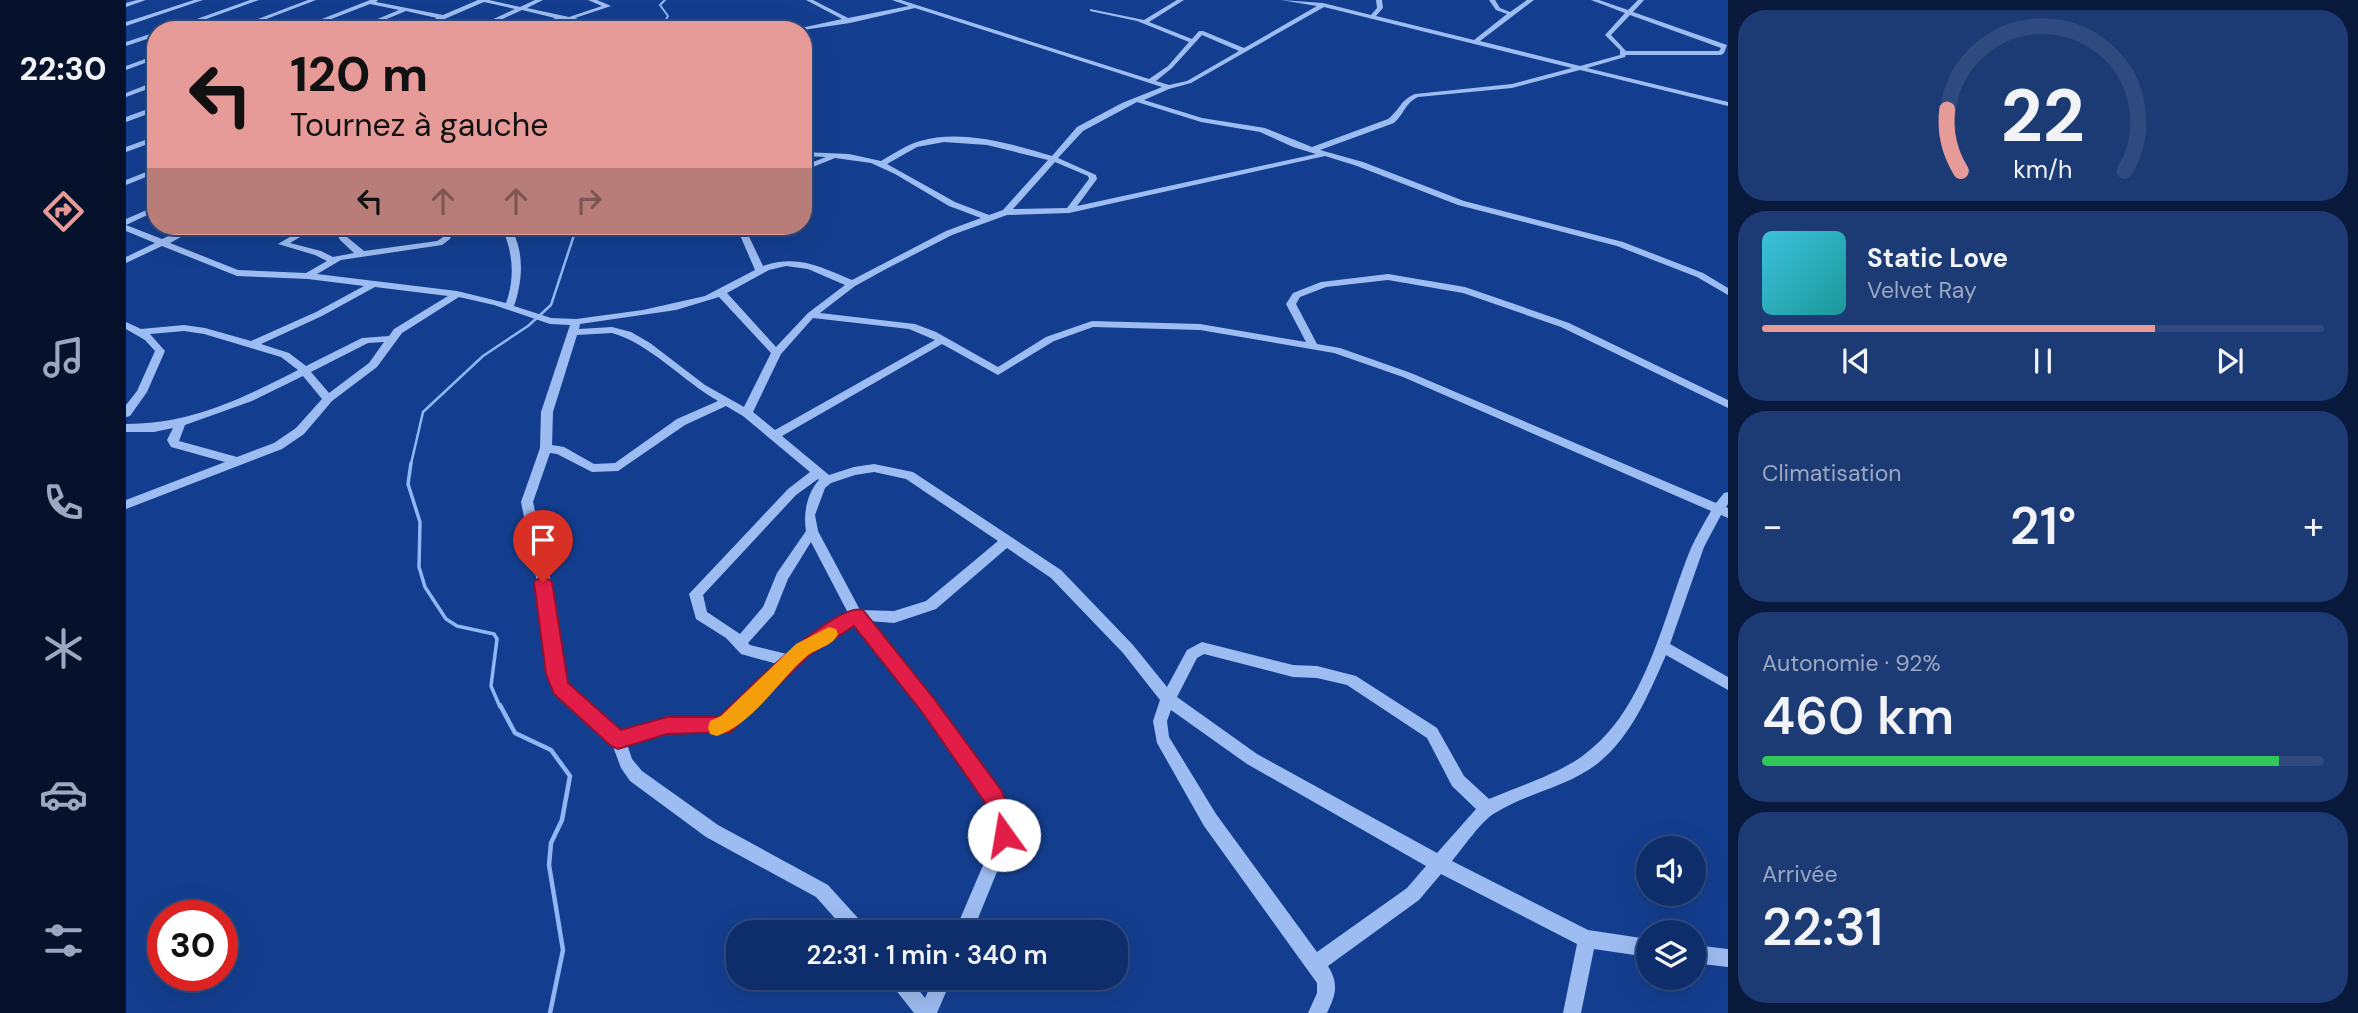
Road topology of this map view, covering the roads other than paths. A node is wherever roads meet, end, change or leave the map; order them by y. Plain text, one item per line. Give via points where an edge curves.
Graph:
1 (143, 0) edge
2 (256, 0) edge
3 (313, 0) edge
4 (483, 0) edge
5 (541, 0) edge
6 (591, 0) edge
7 (809, 0) edge
8 (895, 0) edge
9 (1181, 0) edge
10 (1284, 0) edge
11 (1379, 0) edge
12 (1492, 0) edge
13 (1531, 0) edge
14 (1594, 0) edge
15 (1641, 0) edge
16 (372, 1) edge
17 (200, 2) edge
18 (126, 5) edge
19 (1323, 5) junction
20 (216, 7) dead end
21 (915, 7) junction
22 (520, 8) junction
23 (227, 10) junction
24 (404, 10) junction
25 (1092, 10) dead end
26 (1628, 13) junction
27 (1510, 14) junction
28 (1373, 16) junction
29 (443, 17) junction
30 (565, 17) junction
31 (195, 21) edge
32 (257, 21) edge
33 (320, 21) edge
34 (376, 21) edge
35 (434, 21) edge
36 (492, 21) edge
37 (555, 21) edge
38 (580, 21) edge
39 (850, 21) junction
40 (1144, 22) junction
41 (126, 24) edge
42 (812, 27) edge
43 (126, 31) edge
44 (147, 36) edge
45 (147, 39) edge
46 (1192, 41) junction
47 (1475, 42) junction
48 (126, 44) edge
49 (1726, 44) edge
50 (1245, 51) junction
51 (1624, 53) junction
52 (147, 60) edge
53 (1581, 66) junction
54 (126, 68) edge
55 (1149, 82) junction
56 (147, 87) edge
57 (1168, 87) junction
58 (126, 95) edge
59 (1137, 100) junction
60 (1728, 104) edge
61 (147, 112) edge
62 (126, 120) edge
63 (147, 142) edge
64 (126, 150) edge
65 (1312, 150) junction
66 (812, 154) edge
67 (1326, 154) junction
68 (837, 155) junction
69 (1055, 160) junction
70 (882, 164) junction
71 (812, 165) edge
72 (147, 174) edge
73 (126, 183) edge
74 (1069, 210) junction
75 (147, 212) edge
76 (1006, 212) junction
77 (990, 219) junction
78 (126, 222) edge
79 (126, 228) edge
80 (178, 235) edge
81 (299, 235) edge
82 (342, 235) edge
83 (448, 235) edge
84 (510, 235) edge
85 (744, 235) edge
86 (163, 242) junction
87 (361, 254) junction
88 (126, 260) edge
89 (332, 260) junction
90 (761, 272) junction
91 (308, 276) junction
92 (852, 284) junction
93 (373, 285) junction
94 (1728, 292) edge
95 (721, 293) junction
96 (457, 294) junction
97 (509, 307) junction
98 (811, 315) junction
99 (126, 325) edge
100 (575, 327) junction
101 (142, 332) junction
102 (390, 339) junction
103 (942, 340) junction
104 (251, 345) junction
105 (1314, 347) junction
106 (776, 354) junction
107 (304, 370) junction
108 (328, 398) junction
109 (727, 401) junction
110 (1728, 404) edge
111 (126, 413) edge
112 (747, 413) junction
113 (181, 422) junction
114 (126, 428) edge
115 (775, 435) junction
116 (546, 448) junction
117 (239, 462) junction
118 (822, 476) junction
119 (1728, 496) edge
120 (126, 505) edge
121 (1723, 510) edge
122 (812, 531) junction
123 (1007, 541) junction
124 (856, 615) junction
125 (740, 643) junction
126 (1662, 646) junction
127 (790, 661) junction
128 (1728, 684) edge
129 (1168, 699) junction
130 (618, 740) junction
131 (1487, 808) junction
132 (1440, 864) junction
133 (848, 920) edge
134 (968, 920) edge
135 (1587, 939) junction
136 (1636, 946) edge
137 (1706, 955) edge
138 (1728, 958) edge
139 (1315, 964) junction
140 (907, 990) edge
141 (938, 990) edge
142 (927, 1013) edge
143 (1317, 1013) edge
144 (1572, 1013) edge

1 - 18 street
2 - 23 street
3 - 32 street
4 - 22 street
4 - 29 street
5 - 22 street
6 - 30 street via 608,6
7 - 39 street
8 - 21 street
9 - 40 street
10 - 19 street
11 - 28 street via 1380,8
12 - 27 street
13 - 27 street
14 - 26 street
15 - 26 street
16 - 24 street
16 - 33 street
17 - 41 street
19 - 28 street
19 - 50 street
20 - 23 street
21 - 39 street
21 - 55 street
22 - 30 street
22 - 36 street
23 - 31 street
24 - 29 street
24 - 34 street
25 - 40 street
26 - 49 street
26 - 51 street via 1608,35
27 - 47 street
28 - 47 street
29 - 35 street
30 - 37 street
30 - 38 street
39 - 42 street
40 - 46 street
43 - 44 street
45 - 48 street
46 - 50 street via 1201,32
46 - 55 street
47 - 53 street
49 - 51 street via 1721,53
50 - 57 street via 1182,86
51 - 53 street
52 - 54 street
53 - 60 street
53 - 65 street via 1512,86 1417,95 1406,100 1391,121
55 - 57 street
56 - 58 street
57 - 59 street
59 - 65 street via 1201,120 1262,130
59 - 69 street via 1080,129
61 - 62 street
63 - 64 street
65 - 67 street
66 - 68 street
67 - 74 street
67 - 94 street via 1461,203 1640,251 1700,275
68 - 70 street
68 - 71 street
69 - 70 street via 998,146 936,140
69 - 74 street via 1093,177
69 - 76 street
70 - 77 street via 952,204
72 - 73 street
74 - 76 street
75 - 78 street
76 - 77 street
77 - 92 street via 949,233
79 - 86 street
80 - 86 street
81 - 89 street via 282,244
82 - 87 street
83 - 87 street via 439,243
84 - 97 street via 518,268
85 - 90 street
86 - 88 street
86 - 91 street via 237,273
87 - 89 street
89 - 91 street
90 - 92 street via 797,263
90 - 95 street
91 - 93 street
92 - 98 street
93 - 96 street
93 - 104 street
95 - 100 street
95 - 106 street
96 - 97 street
96 - 102 street
97 - 100 street
98 - 103 street via 894,322
98 - 106 street
99 - 101 street
100 - 109 street via 627,334
100 - 116 street via 547,412
101 - 104 street via 184,328
101 - 111 street via 158,347 160,356
102 - 107 street via 366,340
102 - 108 street via 373,366
103 - 105 street via 998,372 1050,339 1093,324 1200,327
103 - 115 street
104 - 107 street via 285,355
105 - 110 street via 1293,311 1296,295 1341,281 1410,279 1477,293 1551,320
105 - 121 street via 1364,358
106 - 112 street
107 - 108 street
107 - 113 street via 228,406
108 - 117 street via 290,439
109 - 112 street
109 - 116 street via 681,422 618,467 592,468 560,450
112 - 115 street
113 - 114 street
113 - 117 street via 175,444
115 - 118 street
116 - 130 street via 527,502 547,597 555,674 561,688
117 - 120 street
118 - 122 street via 809,515
118 - 123 street via 874,468 909,475
118 - 125 street via 792,492 696,594 701,615
119 - 121 street
121 - 126 street via 1693,560
122 - 124 street
122 - 125 street via 782,577 769,610
123 - 124 street via 931,605 894,617
123 - 129 street via 1056,574 1128,649
124 - 127 street
124 - 134 street via 941,722 1003,816 1004,835
125 - 127 street via 754,654
126 - 128 street
126 - 131 street via 1632,713 1591,759
127 - 130 street via 723,726 667,726
129 - 131 street via 1192,654 1202,648 1351,680 1432,733 1458,781
129 - 132 street via 1252,759
129 - 139 street via 1160,730 1170,751 1210,820
130 - 133 street via 626,764 636,776 712,831 822,891
131 - 132 street
132 - 135 street
132 - 139 street via 1413,894
135 - 136 street
135 - 144 street
137 - 138 street
139 - 143 street via 1328,984
140 - 142 street
141 - 142 street

